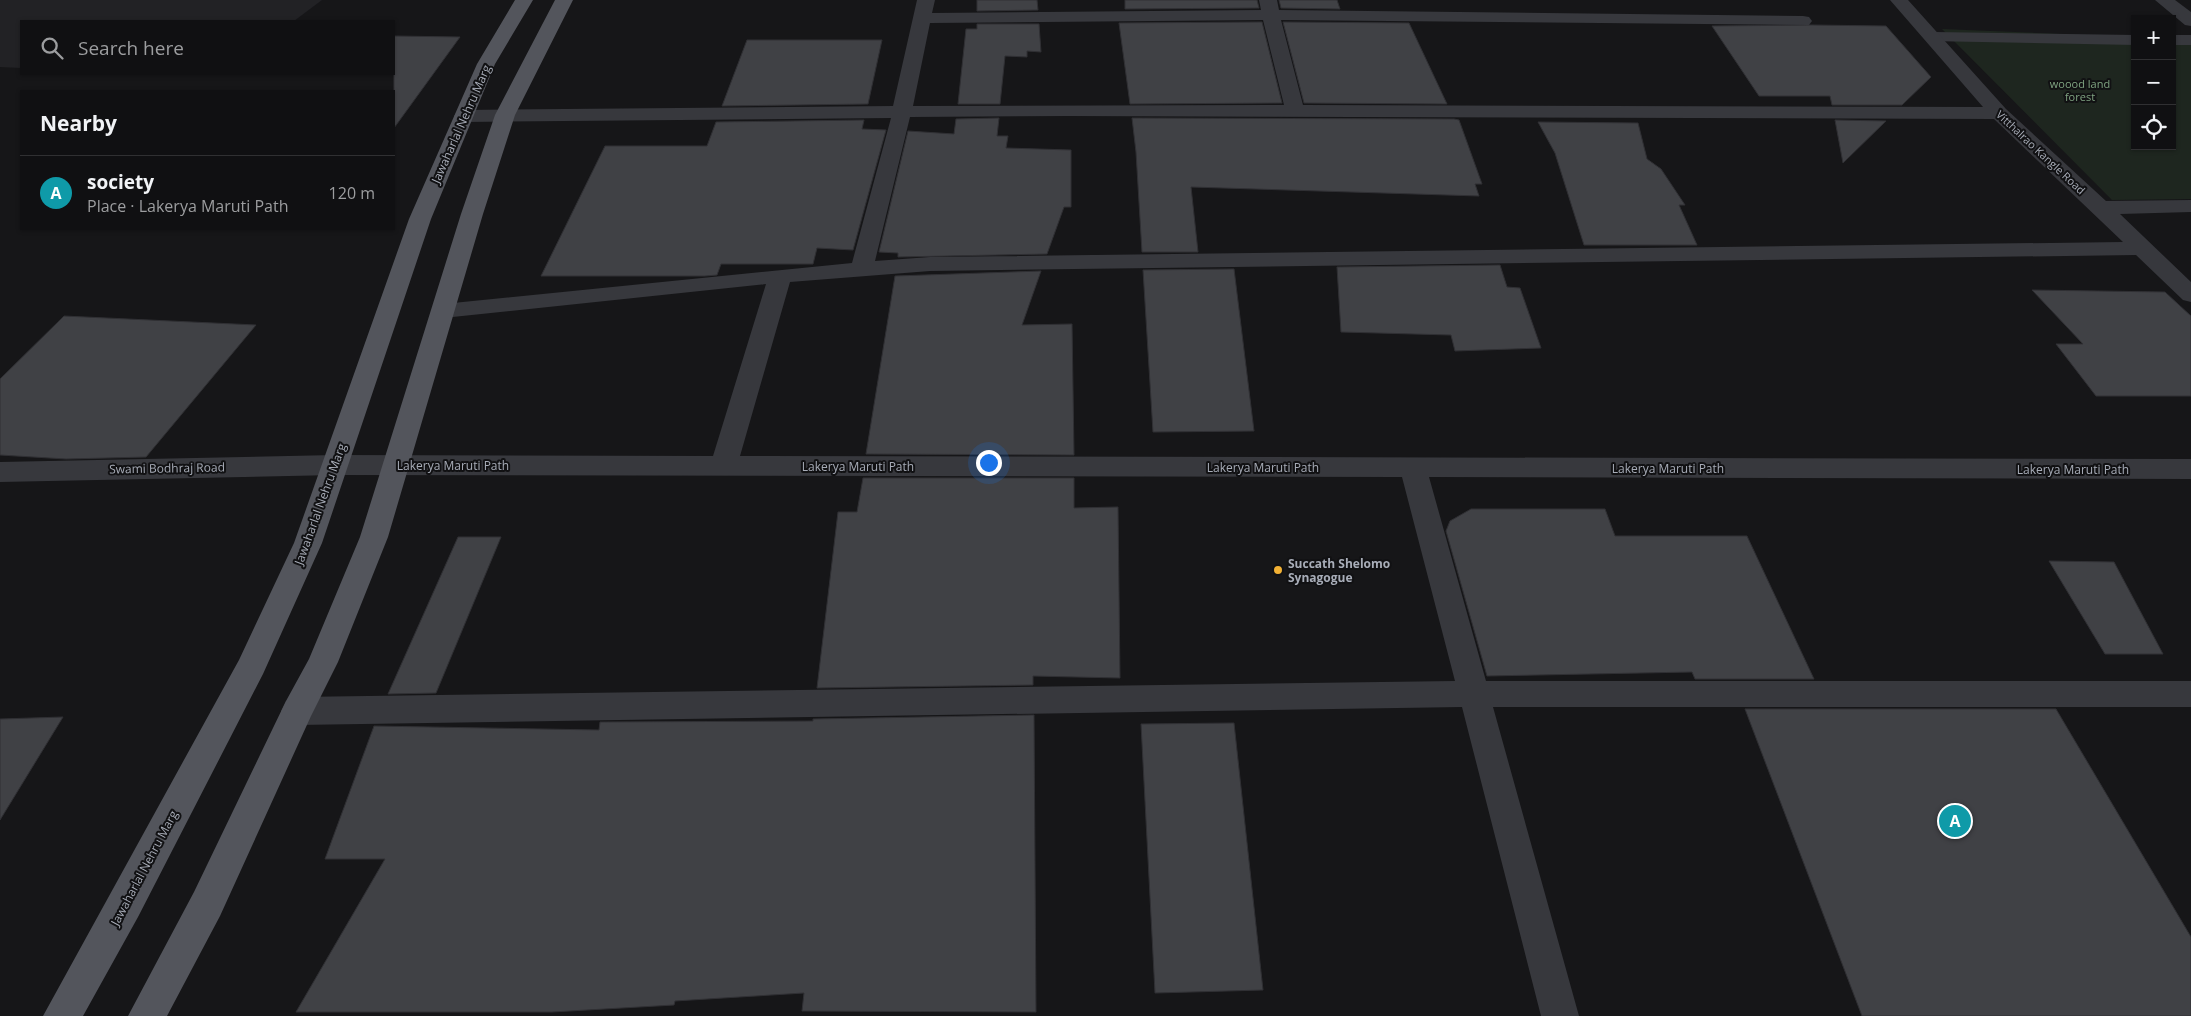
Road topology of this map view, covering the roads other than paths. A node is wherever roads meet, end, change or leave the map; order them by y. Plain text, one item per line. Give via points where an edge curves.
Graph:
1 (524, 0) edge
2 (564, 0) edge
3 (1900, 0) edge
4 (2164, 0) edge
5 (1269, 7) edge
6 (924, 9) edge
7 (1803, 21) dead end
8 (2191, 21) edge
9 (1934, 38) junction
10 (2131, 40) edge
11 (2176, 40) edge
12 (2191, 40) edge
13 (1295, 110) junction
14 (902, 111) junction
15 (1999, 113) junction
16 (505, 115) junction
17 (464, 116) junction
18 (2191, 206) edge
19 (2101, 208) junction
20 (2140, 248) junction
21 (862, 268) junction
22 (2168, 274) junction
23 (2191, 275) edge
24 (780, 276) junction
25 (2191, 295) edge
26 (443, 311) junction
27 (335, 465) junction
28 (398, 465) junction
29 (724, 465) junction
30 (1413, 467) junction
31 (2191, 469) edge
32 (0, 472) edge
33 (1474, 694) junction
34 (2191, 694) edge
35 (297, 711) junction
36 (62, 1016) edge
37 (147, 1016) edge
38 (1560, 1016) edge

1 - 17 main road, Jawaharlal Nehru Marg via 486,64
2 - 16 main road
3 - 9 street, Vitthalrao Kangle Road
4 - 8 street
5 - 6 street
5 - 7 street
5 - 13 street
6 - 14 street
9 - 10 street
9 - 15 street, Vitthalrao Kangle Road
11 - 12 street
13 - 14 street
13 - 15 street
14 - 16 street
14 - 21 street
15 - 19 street, Vitthalrao Kangle Road
16 - 17 street
16 - 26 main road
17 - 27 main road, Jawaharlal Nehru Marg via 420,219
18 - 19 street
19 - 20 street, Vitthalrao Kangle Road
20 - 21 street via 930,264
20 - 22 street, Vitthalrao Kangle Road
21 - 24 street
22 - 23 street
22 - 25 street, Vitthalrao Kangle Road
24 - 26 street
24 - 29 street
26 - 28 main road
27 - 28 street, Lakerya Maruti Path
27 - 32 street, Swami Bodhraj Road
27 - 36 main road, Jawaharlal Nehru Marg via 308,542 252,665 125,905
28 - 29 street, Lakerya Maruti Path
28 - 35 main road via 360,573 323,662
29 - 30 street, Lakerya Maruti Path
30 - 31 street, Lakerya Maruti Path
30 - 33 street
33 - 34 street
33 - 35 street
33 - 38 street
35 - 37 main road via 207,904

